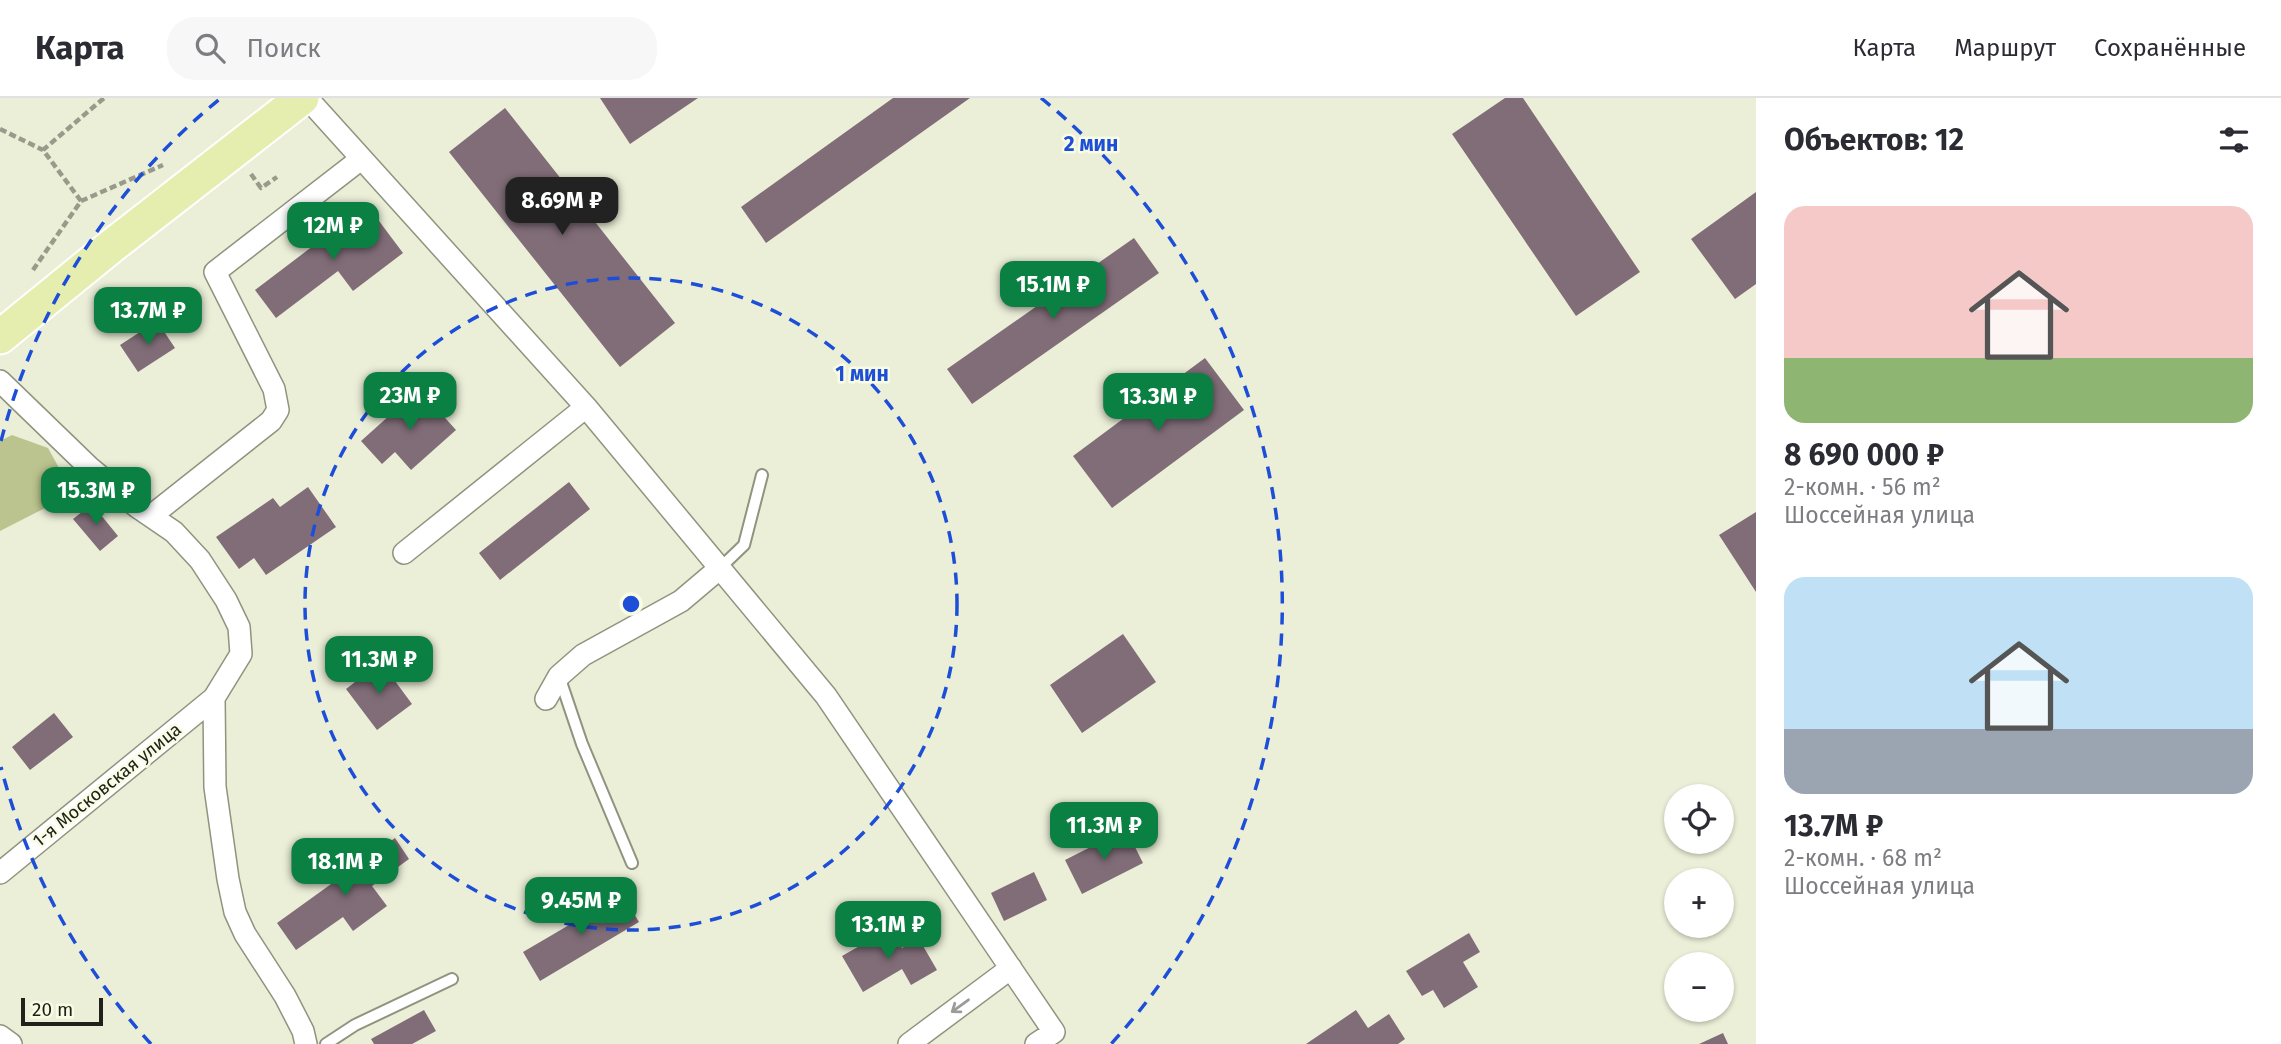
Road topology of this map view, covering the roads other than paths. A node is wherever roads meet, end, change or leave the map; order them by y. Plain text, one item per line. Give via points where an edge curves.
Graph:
1 (302, 98) edge
2 (307, 98) edge
3 (360, 159) junction
4 (0, 337) edge
5 (0, 381) edge
6 (586, 407) junction
7 (762, 475) dead end
8 (151, 516) junction
9 (404, 553) dead end
10 (720, 568) junction
11 (559, 676) junction
12 (214, 698) junction
13 (546, 699) dead end
14 (632, 863) dead end
15 (0, 873) edge
16 (1011, 968) junction
17 (452, 979) dead end
18 (0, 1036) edge
19 (1058, 1038) edge
20 (11, 1044) edge
21 (306, 1044) edge
22 (326, 1044) edge
23 (909, 1044) edge
24 (1036, 1044) edge

1 - 4 main road
2 - 3 street
3 - 6 street
3 - 8 street via 215,272 274,389 278,410 271,421
5 - 8 street via 89,467
6 - 9 street
6 - 10 street
7 - 10 lane via 744,545
8 - 12 street via 200,560 239,627 240,654
10 - 11 street via 681,601 583,655
10 - 16 street via 826,696
11 - 13 street
11 - 14 lane
12 - 15 street, 1-я Московская улица
12 - 21 street via 215,787 235,912 285,996
16 - 19 street
16 -> 23 street
17 - 22 lane via 355,1025
18 - 20 street
19 - 24 street

